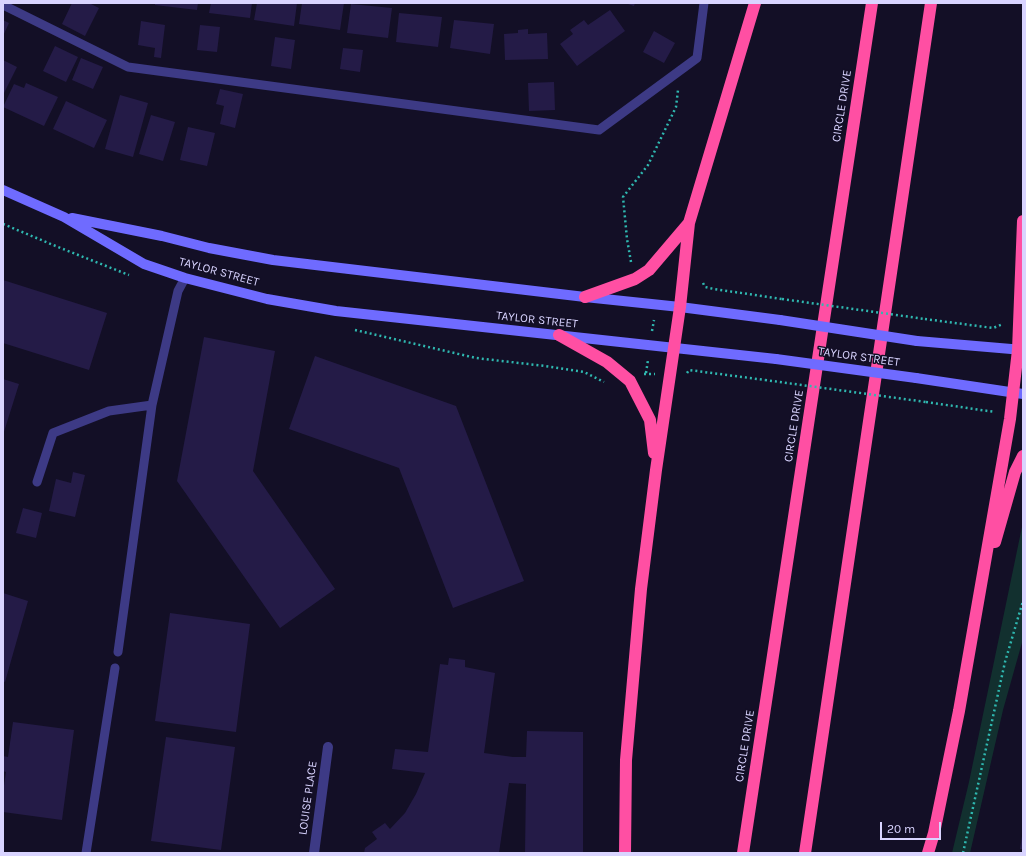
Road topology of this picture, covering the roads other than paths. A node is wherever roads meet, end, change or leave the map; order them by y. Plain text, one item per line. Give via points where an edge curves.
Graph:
1 (704, 3) edge
2 (755, 3) edge
3 (872, 3) edge
4 (931, 3) edge
5 (3, 5) edge
6 (3, 190) edge
7 (64, 217) junction
8 (1023, 221) edge
9 (689, 223) junction
10 (185, 278) junction
11 (585, 297) junction
12 (680, 307) junction
13 (559, 335) junction
14 (674, 348) junction
15 (1020, 350) edge
16 (1018, 393) edge
17 (152, 404) junction
18 (1023, 456) edge
19 (656, 470) junction
20 (37, 482) dead end
21 (976, 607) junction
22 (118, 652) dead end
23 (115, 668) dead end
24 (328, 747) dead end
25 (86, 853) edge
26 (314, 853) edge
27 (625, 853) edge
28 (743, 853) edge
29 (805, 853) edge
30 (928, 853) edge

1 - 5 lane via 697,58 599,130 128,67
2 - 9 highway
3 - 28 highway, CIRCLE DRIVE
4 - 29 highway
6 - 7 main road, TAYLOR STREET
7 - 10 main road, TAYLOR STREET via 144,264
7 - 11 main road, TAYLOR STREET via 273,260
8 - 15 highway
9 - 11 highway via 649,270 635,279
9 - 12 highway
10 - 13 main road, TAYLOR STREET via 267,299 336,311
10 - 17 lane via 178,291
11 - 12 main road, TAYLOR STREET
12 - 14 highway
12 - 15 main road, TAYLOR STREET, bridge via 917,342
13 - 14 main road, TAYLOR STREET
13 - 19 highway via 607,362 630,381 650,420
14 - 16 main road, TAYLOR STREET, bridge via 776,359
14 - 19 highway
15 - 16 highway
16 - 21 highway via 1010,419
17 - 20 lane via 108,411 53,433
17 - 22 lane
18 - 21 highway via 1015,472
19 - 27 highway via 641,588 626,760
21 - 30 highway via 957,719
23 - 25 lane
24 - 26 street, LOUISE PLACE

